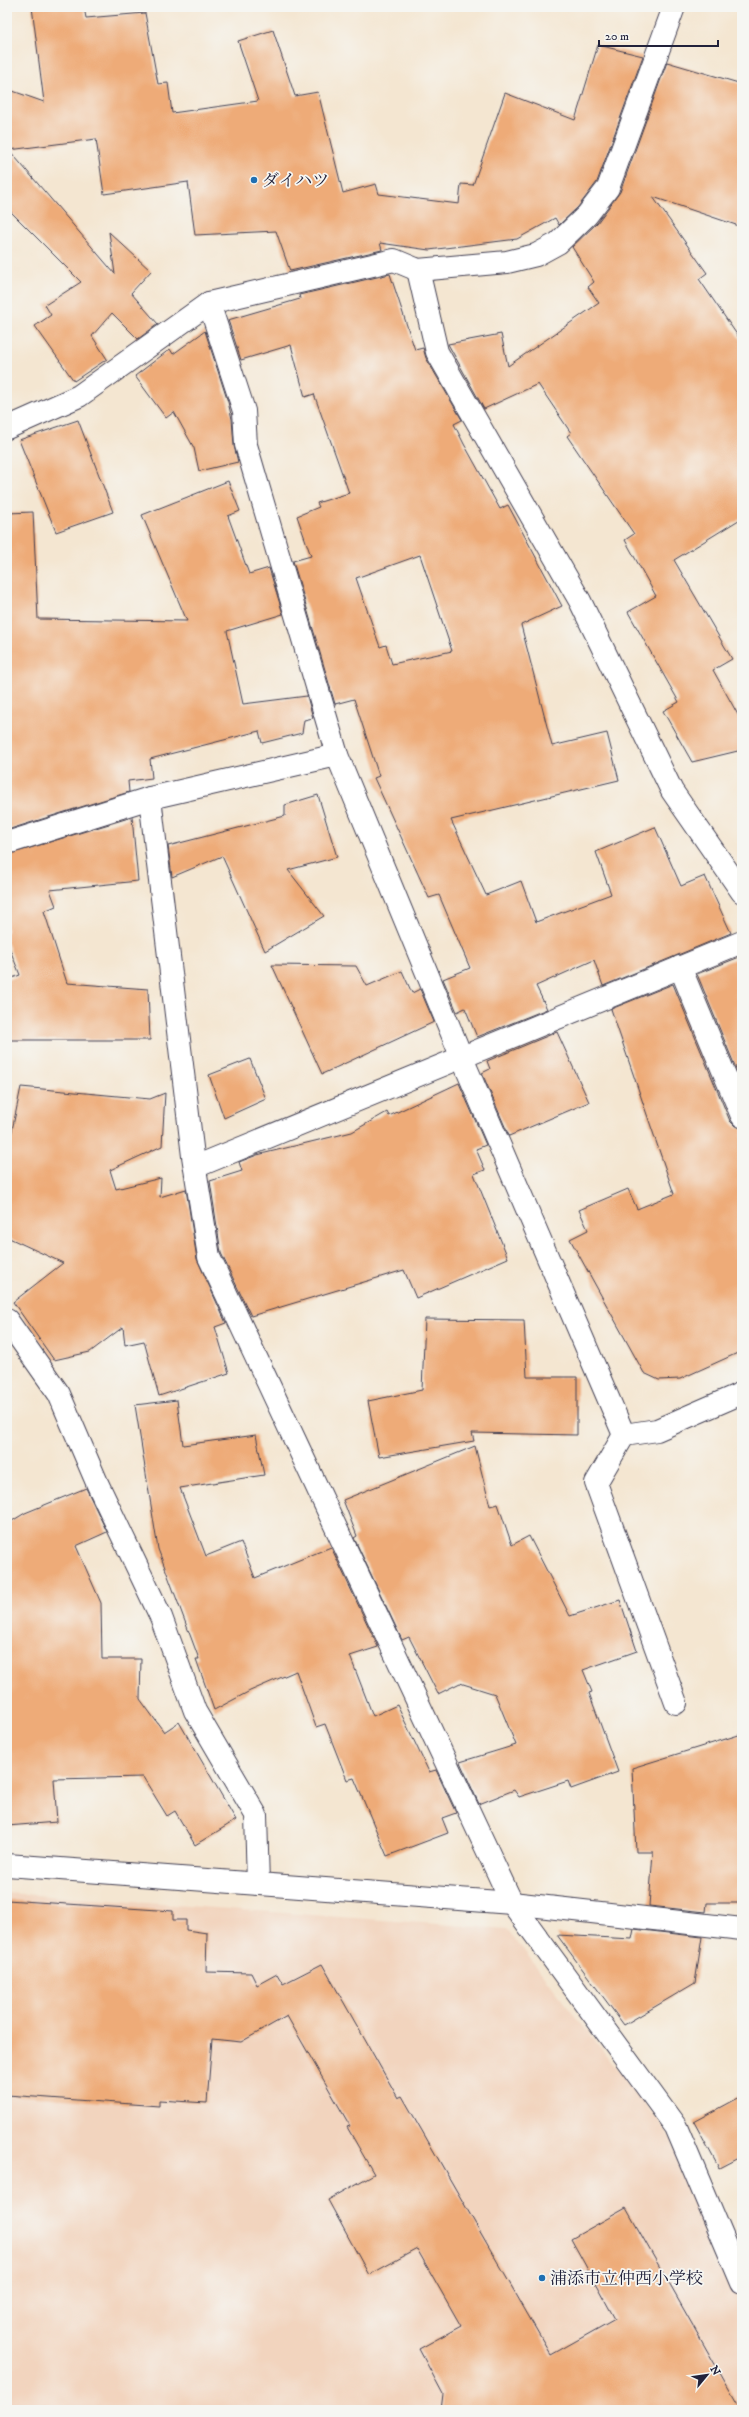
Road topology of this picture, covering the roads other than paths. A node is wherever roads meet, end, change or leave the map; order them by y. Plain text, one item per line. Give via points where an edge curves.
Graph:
1 (674, 7) edge
2 (418, 270) junction
3 (209, 303) junction
4 (7, 428) edge
5 (337, 755) junction
6 (150, 798) junction
7 (7, 843) edge
8 (742, 892) edge
9 (742, 942) edge
10 (680, 968) junction
11 (462, 1058) junction
12 (742, 1116) edge
13 (195, 1167) junction
14 (7, 1320) edge
15 (742, 1393) edge
16 (624, 1435) junction
17 (676, 1703) dead end
18 (7, 1864) edge
19 (258, 1884) junction
20 (512, 1903) junction
21 (742, 1929) edge
22 (742, 2283) edge

1 - 2 street via 608,188 587,215 558,243 536,255 507,262
2 - 3 street via 394,260
2 - 8 street via 437,352 580,601 672,791
3 - 4 street via 79,396
3 - 5 street via 244,411 246,445
5 - 6 street
5 - 11 street
6 - 7 street
6 - 13 street
9 - 10 street
10 - 11 street
10 - 12 street
11 - 13 street
11 - 16 street
13 - 20 street via 209,1257
14 - 19 street via 59,1394 98,1485 161,1618 195,1711 256,1815
15 - 16 street via 657,1430
16 - 17 street via 596,1483
18 - 19 street
19 - 20 street
20 - 21 street
20 - 22 street via 676,2127

